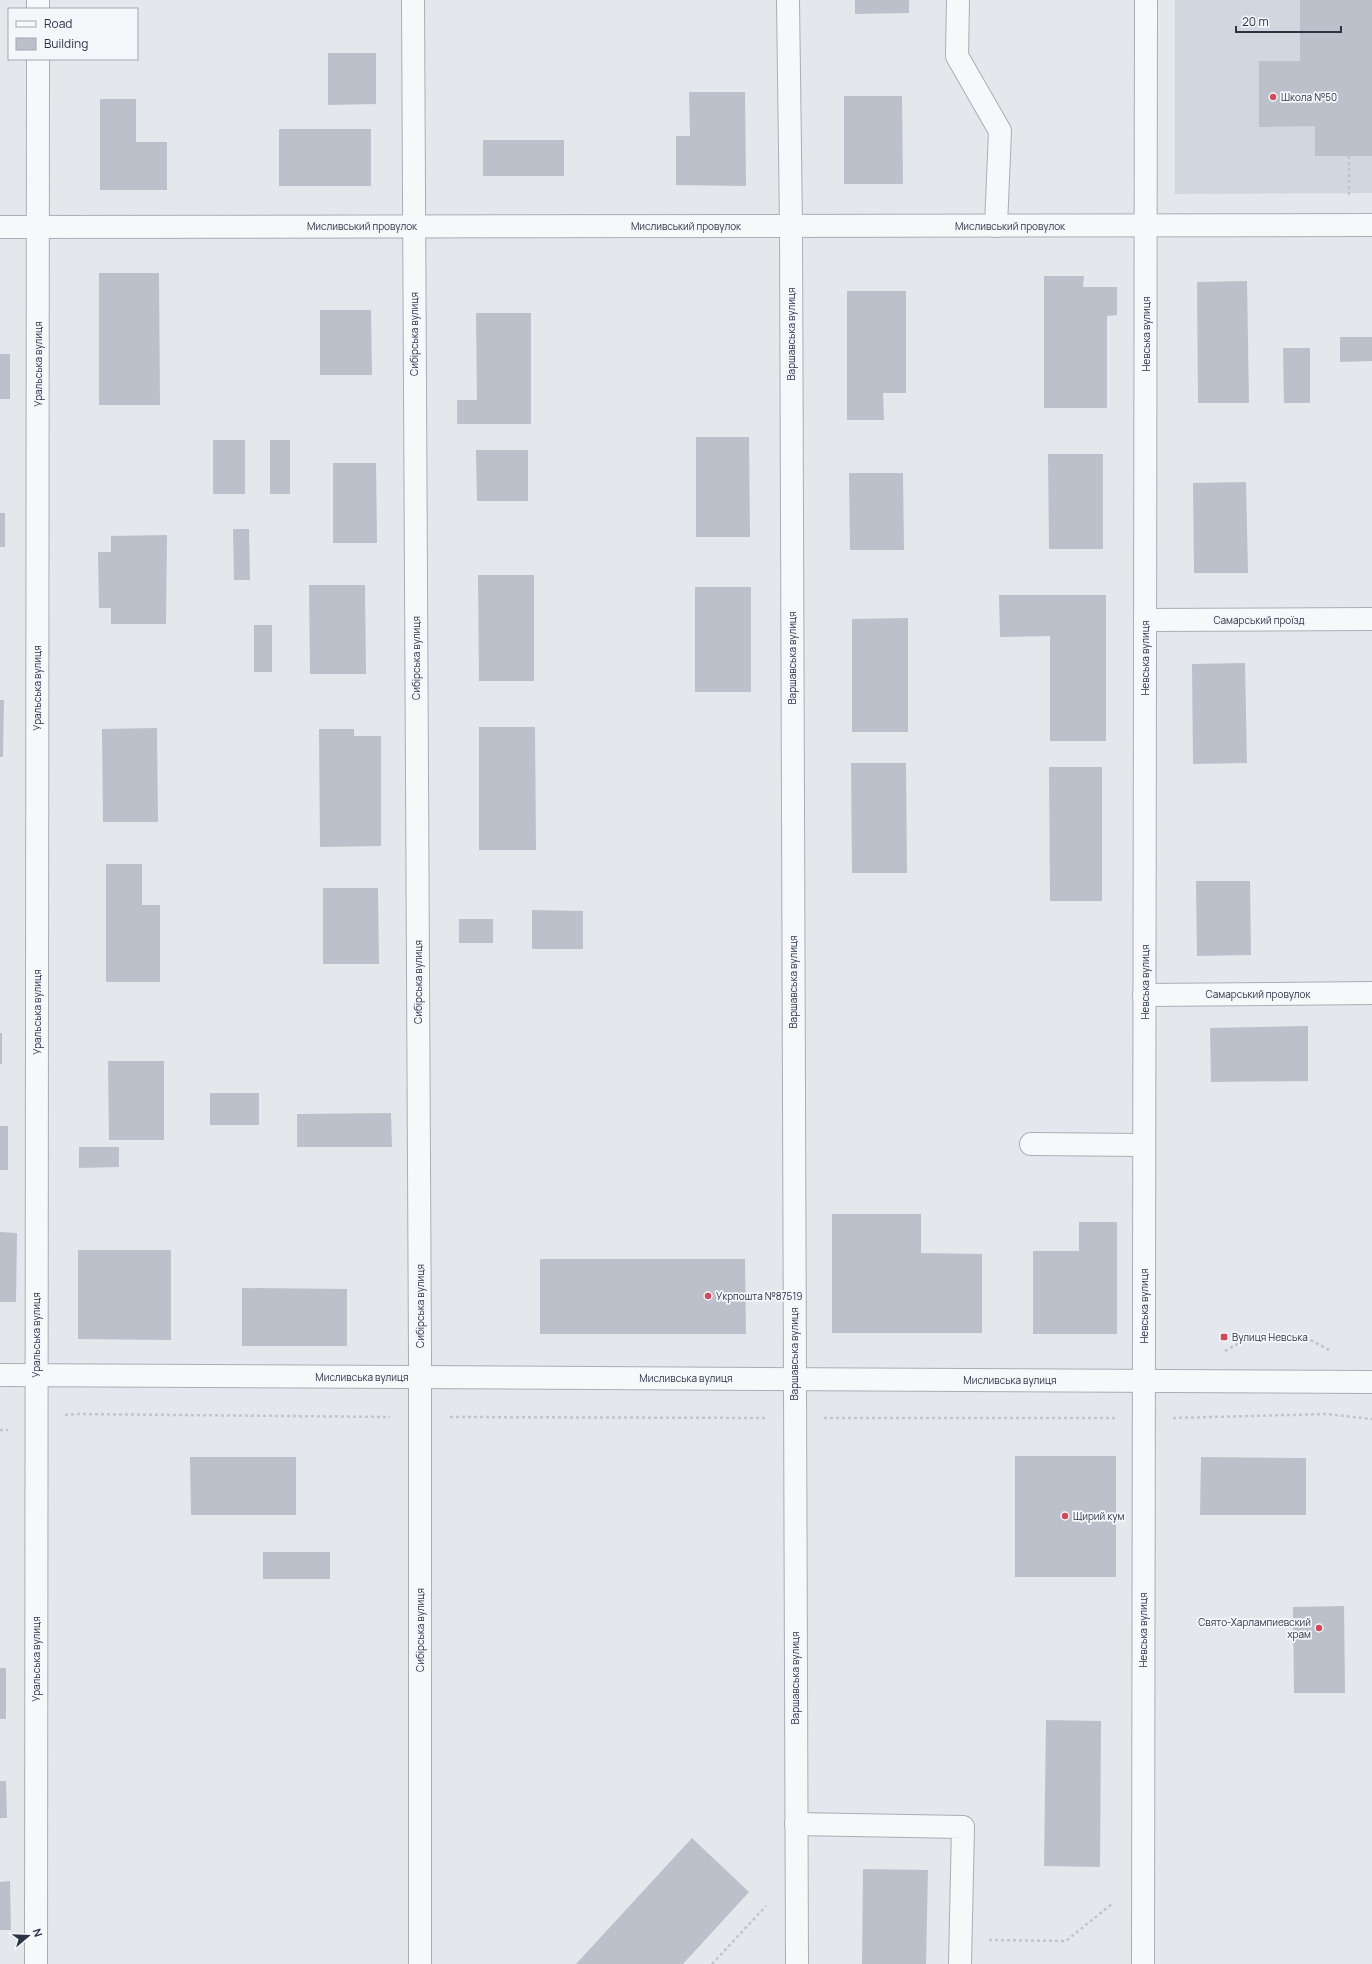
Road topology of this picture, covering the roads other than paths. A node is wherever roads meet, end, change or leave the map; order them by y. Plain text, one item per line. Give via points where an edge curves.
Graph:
1 (413, 0) edge
2 (788, 0) edge
3 (958, 0) edge
4 (1146, 0) edge
5 (38, 60) edge
6 (1146, 225) junction
7 (1372, 225) edge
8 (413, 226) junction
9 (791, 226) junction
10 (996, 226) junction
11 (0, 227) edge
12 (38, 227) junction
13 (1372, 619) edge
14 (1145, 620) junction
15 (1372, 993) edge
16 (1144, 995) junction
17 (1031, 1144) dead end
18 (1144, 1145) junction
19 (0, 1375) edge
20 (36, 1375) junction
21 (420, 1377) junction
22 (794, 1379) junction
23 (1144, 1380) junction
24 (1372, 1382) edge
25 (796, 1824) junction
26 (36, 1964) edge
27 (420, 1964) edge
28 (797, 1964) edge
29 (960, 1964) edge
30 (1143, 1964) edge

1 - 8 street, Сибірська вулиця
2 - 9 street, Варшавська вулиця
3 - 10 street via 957,56 1000,131
4 - 6 street, Невська вулиця
5 - 12 street, Уральська вулиця
6 - 7 street, Мисливський провулок
6 - 10 street, Мисливський провулок
6 - 14 street, Невська вулиця
8 - 9 street, Мисливський провулок
8 - 12 street, Мисливський провулок
8 - 21 street, Сибірська вулиця
9 - 10 street, Мисливський провулок
9 - 22 street, Варшавська вулиця
11 - 12 street, Мисливський провулок
12 - 20 street, Уральська вулиця
13 - 14 street, Самарський проїзд
14 - 16 street, Невська вулиця
15 - 16 street, Самарський провулок
16 - 18 street, Невська вулиця
17 - 18 street
18 - 23 street, Невська вулиця
19 - 20 street, Мисливська вулиця
20 - 21 street, Мисливська вулиця
20 - 26 street, Уральська вулиця
21 - 22 street, Мисливська вулиця
21 - 27 street, Сибірська вулиця
22 - 23 street, Мисливська вулиця
22 - 25 street, Варшавська вулиця
23 - 24 street, Мисливська вулиця
23 - 30 street, Невська вулиця
25 - 28 street, Варшавська вулиця
25 - 29 street via 963,1827

